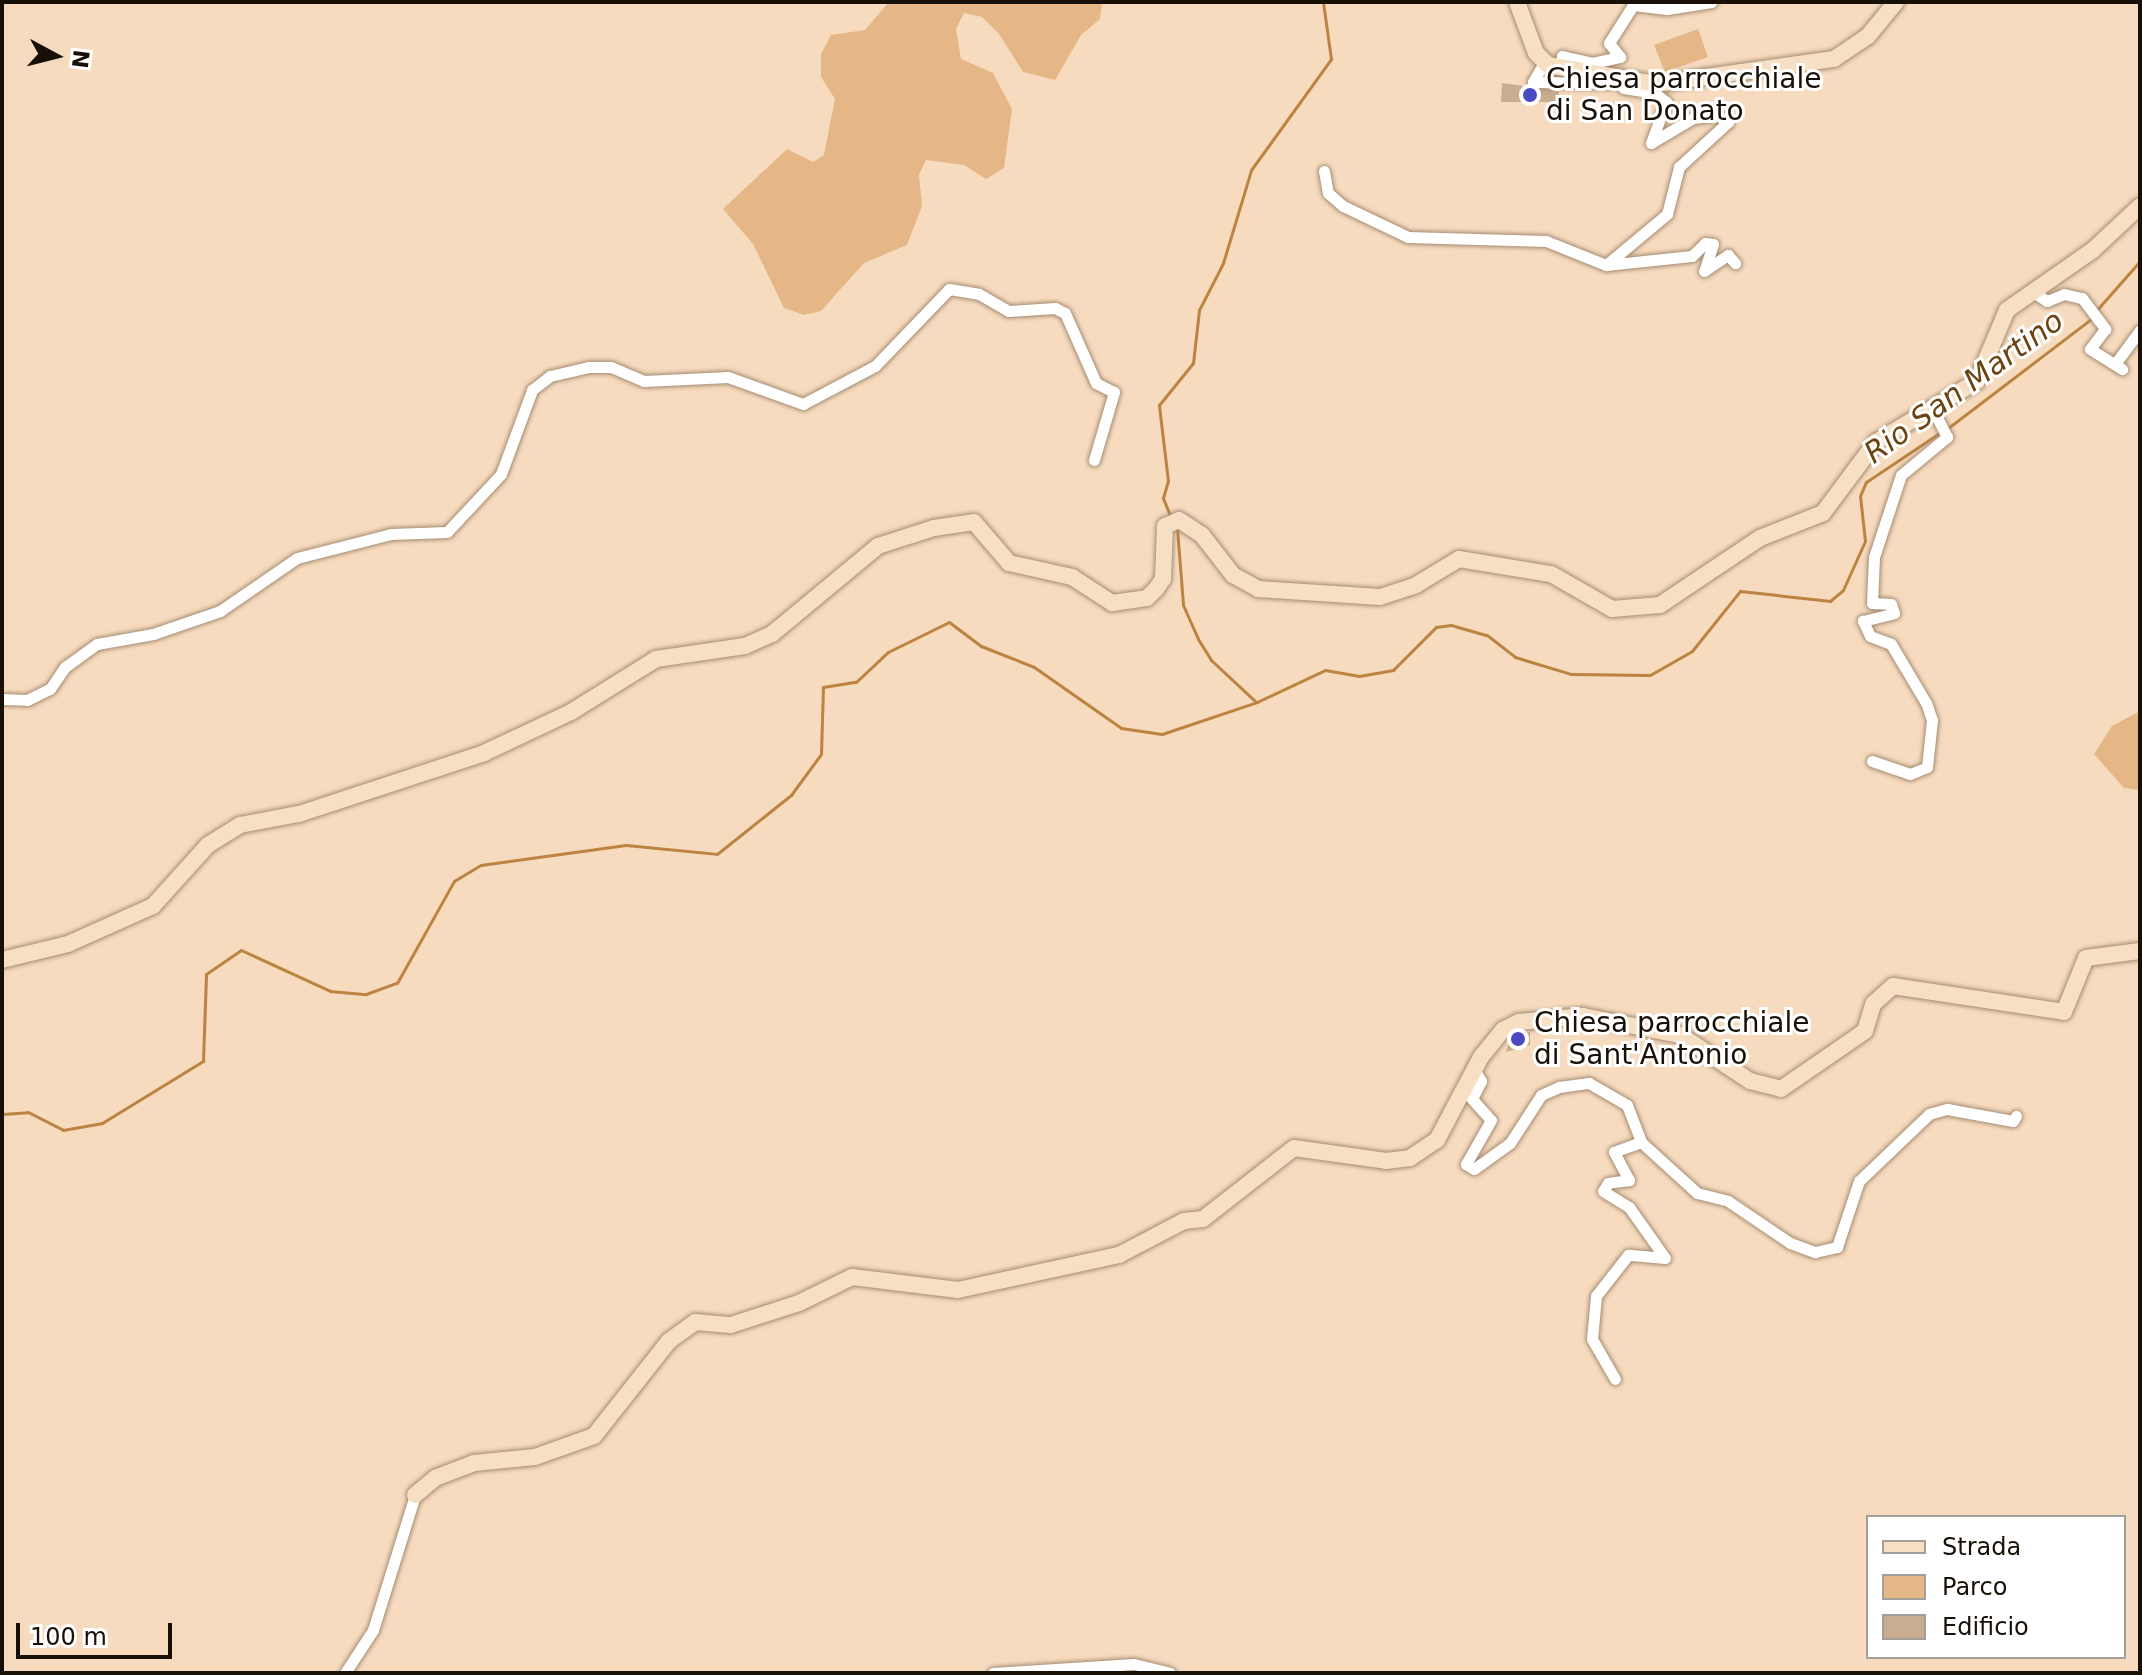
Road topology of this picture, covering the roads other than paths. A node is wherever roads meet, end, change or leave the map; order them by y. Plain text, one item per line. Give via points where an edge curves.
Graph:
1 (1517, 2) edge
2 (1711, 2) edge
3 (1896, 2) edge
4 (1541, 68) dead end
5 (1560, 69) junction
6 (1626, 83) junction
7 (1324, 171) dead end
8 (2140, 206) edge
9 (1735, 263) dead end
10 (1606, 265) junction
11 (2032, 291) junction
12 (2140, 330) edge
13 (1932, 407) junction
14 (1094, 460) dead end
15 (2, 699) edge
16 (1872, 761) dead end
17 (2140, 951) edge
18 (2, 960) edge
19 (1474, 1069) junction
20 (2016, 1116) dead end
21 (1641, 1142) junction
22 (1615, 1379) dead end
23 (415, 1495) joint
24 (345, 1673) edge
25 (993, 1673) edge
26 (1170, 1673) edge

1 - 5 street via 1536,53
2 - 5 street via 1667,9 1633,5 1609,43 1620,57 1592,63 1562,56
3 - 6 street via 1868,36 1834,59 1677,84
4 - 6 street via 1533,82
5 - 6 street
6 - 10 street via 1666,102 1651,143 1693,118 1717,115 1728,122 1679,167 1667,214
7 - 10 street via 1328,193 1343,206 1408,237 1546,241
8 - 11 street via 2093,250
9 - 10 street via 1728,255 1704,271 1713,244 1705,243 1692,256
11 - 12 street via 2047,301 2064,294 2082,298 2105,329 2090,349 2118,366
11 - 13 street via 2000,321 1977,381
13 - 16 street via 1944,430 1901,475 1874,557 1872,603 1891,604 1894,613 1863,621 1870,636 1891,644 1926,703 1932,720 1927,767 1910,774
13 - 18 street via 1876,442 1823,513 1760,538 1697,585 1643,611 1612,609 1551,574 1459,559 1416,585 1380,597 1258,589 1233,575 1202,535 1172,523 1163,579 1147,598 1128,603 1112,603 1055,571 1009,563 974,522 878,546 772,634 745,646 656,659 571,712 484,753 299,814 240,825 208,845 153,906 68,944
14 - 15 street via 1114,392 1096,383 1065,313 1055,308 1009,311 979,294 949,289 875,366 803,404 728,377 644,381 611,367 588,367 550,376 532,390 501,474 447,532 391,534 297,558 220,611 153,634 97,644 65,667 50,689 27,700
17 - 19 street via 2086,958 2064,1012 1893,986 1880,994 1865,1031 1854,1042 1781,1089 1750,1081 1680,1035 1583,1016 1543,1016 1503,1030
19 - 21 street via 1481,1081 1472,1099 1491,1120 1466,1164 1474,1169 1510,1143 1541,1095 1576,1083 1606,1089 1627,1105
19 - 23 street via 1437,1140 1410,1158 1386,1161 1294,1148 1203,1219 1184,1221 1119,1255 958,1290 852,1277 731,1325 695,1322 669,1341 641,1384 594,1436 535,1457 457,1469
20 - 21 street via 2013,1121 1947,1109 1926,1120 1859,1181 1837,1247 1815,1252 1790,1243 1728,1201 1697,1193
21 - 22 street via 1630,1151 1615,1151 1614,1159 1629,1178 1608,1183 1603,1191 1629,1207 1665,1258 1628,1255 1596,1296 1592,1339
23 - 24 street via 373,1630
25 - 26 street via 1134,1664

